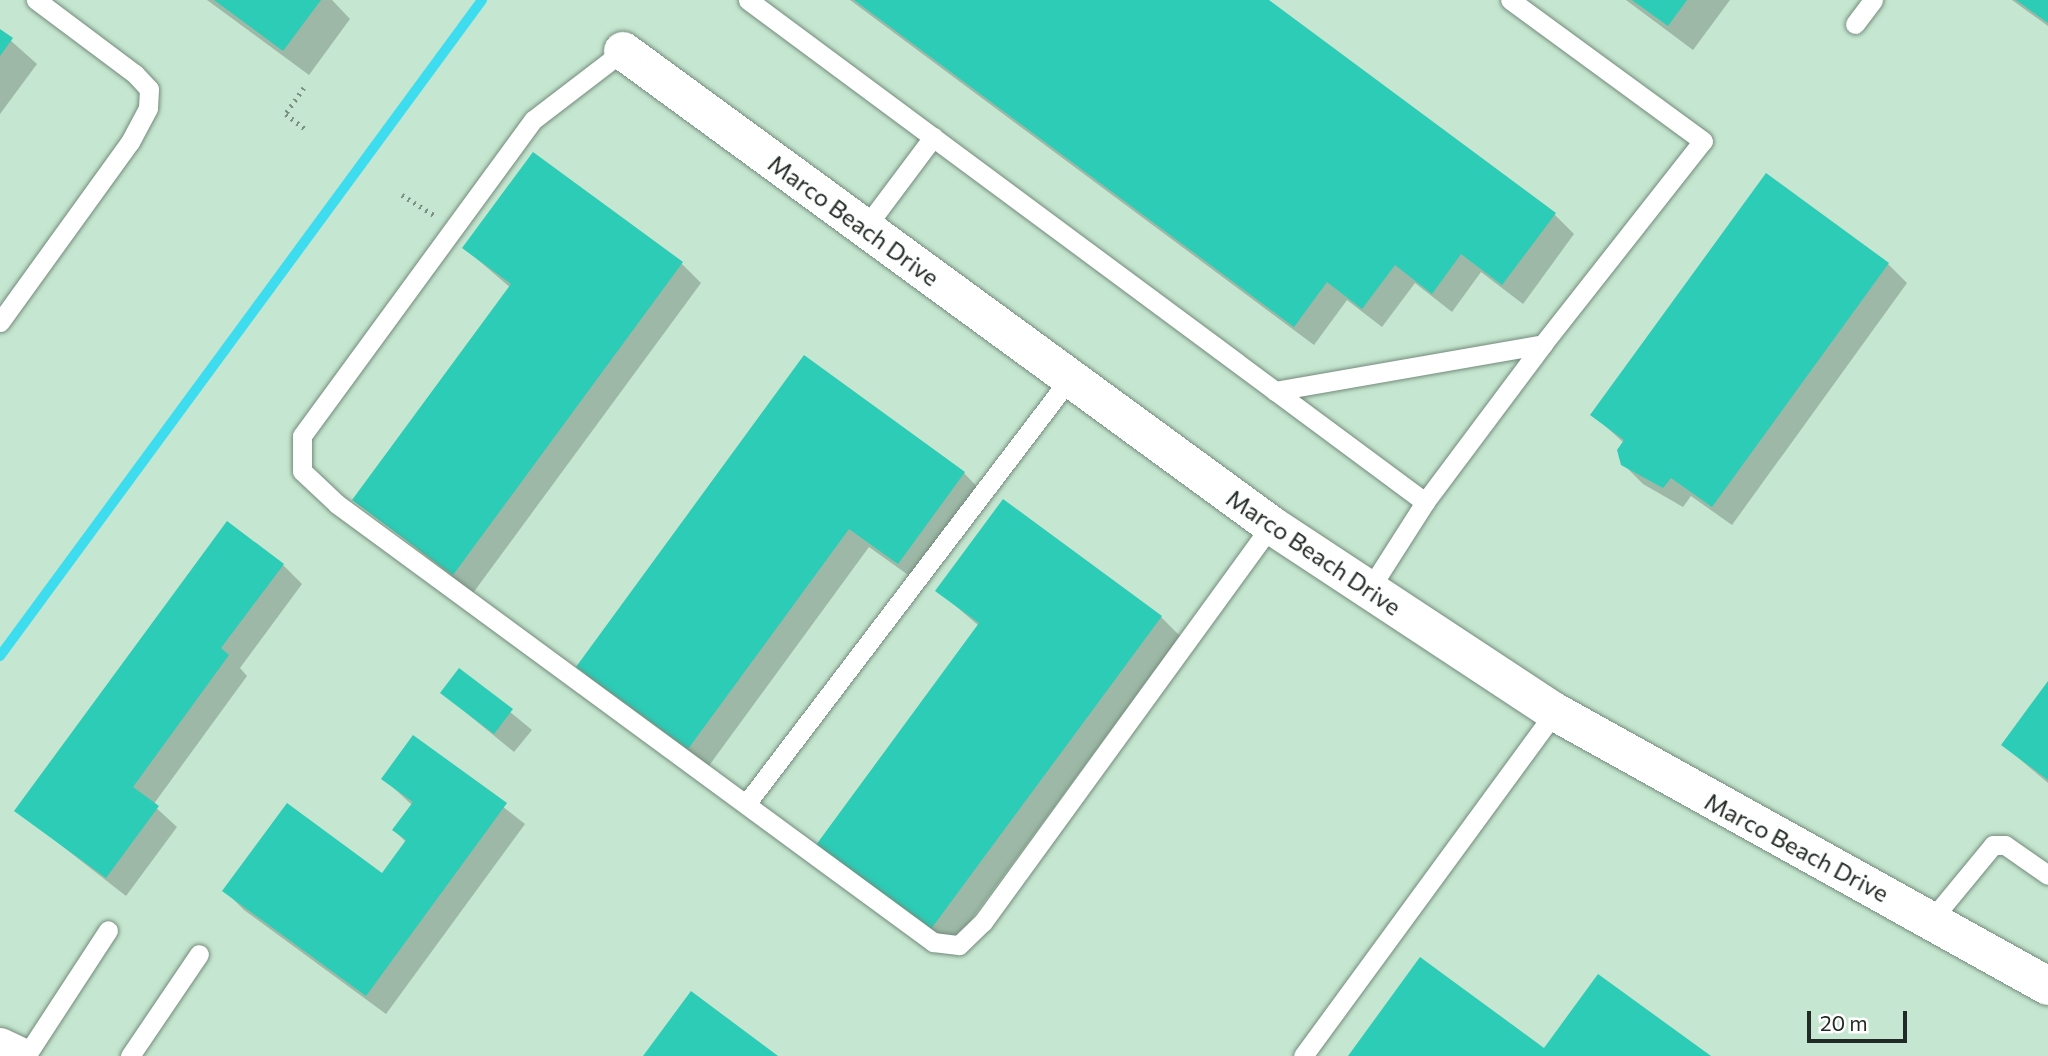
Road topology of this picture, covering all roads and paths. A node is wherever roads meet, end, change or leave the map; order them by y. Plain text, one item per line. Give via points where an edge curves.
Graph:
1 (36, 0) edge
2 (748, 0) edge
3 (1510, 0) edge
4 (1873, 0) edge
5 (1855, 24) dead end
6 (623, 51) joint
7 (304, 88) dead end
8 (305, 129) dead end
9 (933, 137) junction
10 (402, 195) dead end
11 (453, 228) junction
12 (865, 229) junction
13 (0, 322) edge
14 (1543, 345) junction
15 (1070, 378) junction
16 (1275, 391) junction
17 (1425, 502) junction
18 (1271, 525) junction
19 (1369, 590) junction
20 (1555, 712) junction
21 (746, 804) junction
22 (2048, 875) edge
23 (1932, 919) junction
24 (108, 930) dead end
25 (199, 954) dead end
26 (2048, 986) edge
27 (0, 1047) edge
28 (19, 1056) edge
29 (26, 1056) edge
30 (130, 1056) edge
31 (1303, 1056) edge

1 - 13 lane via 135,74 149,89 148,108 130,142
2 - 9 lane
3 - 14 lane via 1703,141
4 - 5 lane
6 - 11 lane via 533,120
6 - 12 street, Marco Beach Drive
7 - 8 path via 286,114
9 - 12 lane
9 - 16 lane
10 - 11 path
11 - 21 lane via 302,436 302,471 337,503
12 - 15 street, Marco Beach Drive
14 - 16 lane
14 - 17 lane
15 - 18 street, Marco Beach Drive
15 - 21 lane
16 - 17 lane
17 - 19 lane
18 - 19 street, Marco Beach Drive
18 - 21 lane via 983,922 959,945 933,943
19 - 20 street, Marco Beach Drive
20 - 23 street, Marco Beach Drive via 1744,821
20 - 31 lane
22 - 23 lane via 2005,845 1993,845
23 - 26 street, Marco Beach Drive
24 - 29 lane
25 - 30 lane
27 - 28 street

